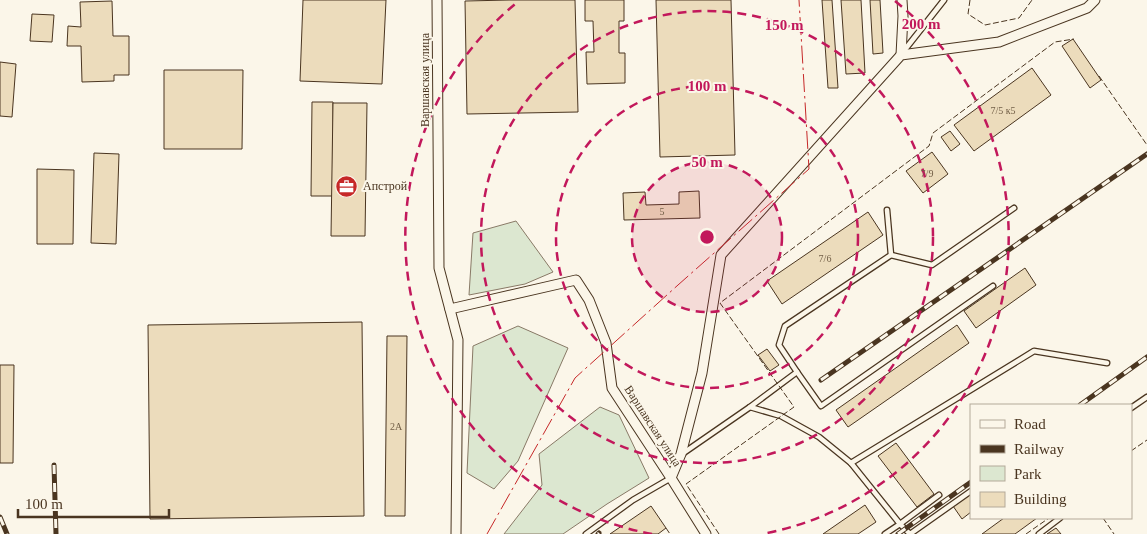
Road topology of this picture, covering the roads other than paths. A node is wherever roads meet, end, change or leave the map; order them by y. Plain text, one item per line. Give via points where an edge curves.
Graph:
1 (437, 0) edge
2 (902, 0) edge
3 (944, 0) edge
4 (1095, 0) edge
5 (901, 55) junction
6 (1014, 208) dead end
7 (887, 210) dead end
8 (891, 255) junction
9 (993, 286) dead end
10 (450, 309) junction
11 (1107, 364) dead end
12 (797, 372) junction
13 (1147, 397) edge
14 (750, 407) junction
15 (1132, 407) edge
16 (681, 454) junction
17 (852, 463) junction
18 (671, 478) junction
19 (970, 492) edge
20 (939, 494) dead end
21 (1059, 519) edge
22 (900, 524) junction
23 (456, 534) edge
24 (586, 534) edge
25 (706, 534) edge
26 (885, 534) edge
27 (1039, 534) edge

1 - 10 street, Варшавская улица via 439,268
2 - 5 street
3 - 5 lane
4 - 5 street via 1087,8 999,42
5 - 16 street via 721,255 702,373
6 - 8 lane via 932,265
7 - 8 lane
8 - 12 lane via 786,326 779,346
9 - 12 lane via 821,406
10 - 18 street, Варшавская улица via 576,280 589,300 606,343 612,388
10 - 23 street, Варшавская улица via 458,340
11 - 17 lane via 1034,351
12 - 14 lane
13 - 15 lane
14 - 16 lane
14 - 17 lane via 781,416 819,437
16 - 18 street
17 - 22 lane
18 - 24 lane via 633,500
18 - 25 street, Варшавская улица
19 - 22 lane via 910,534
20 - 22 lane
21 - 27 lane
22 - 26 lane

